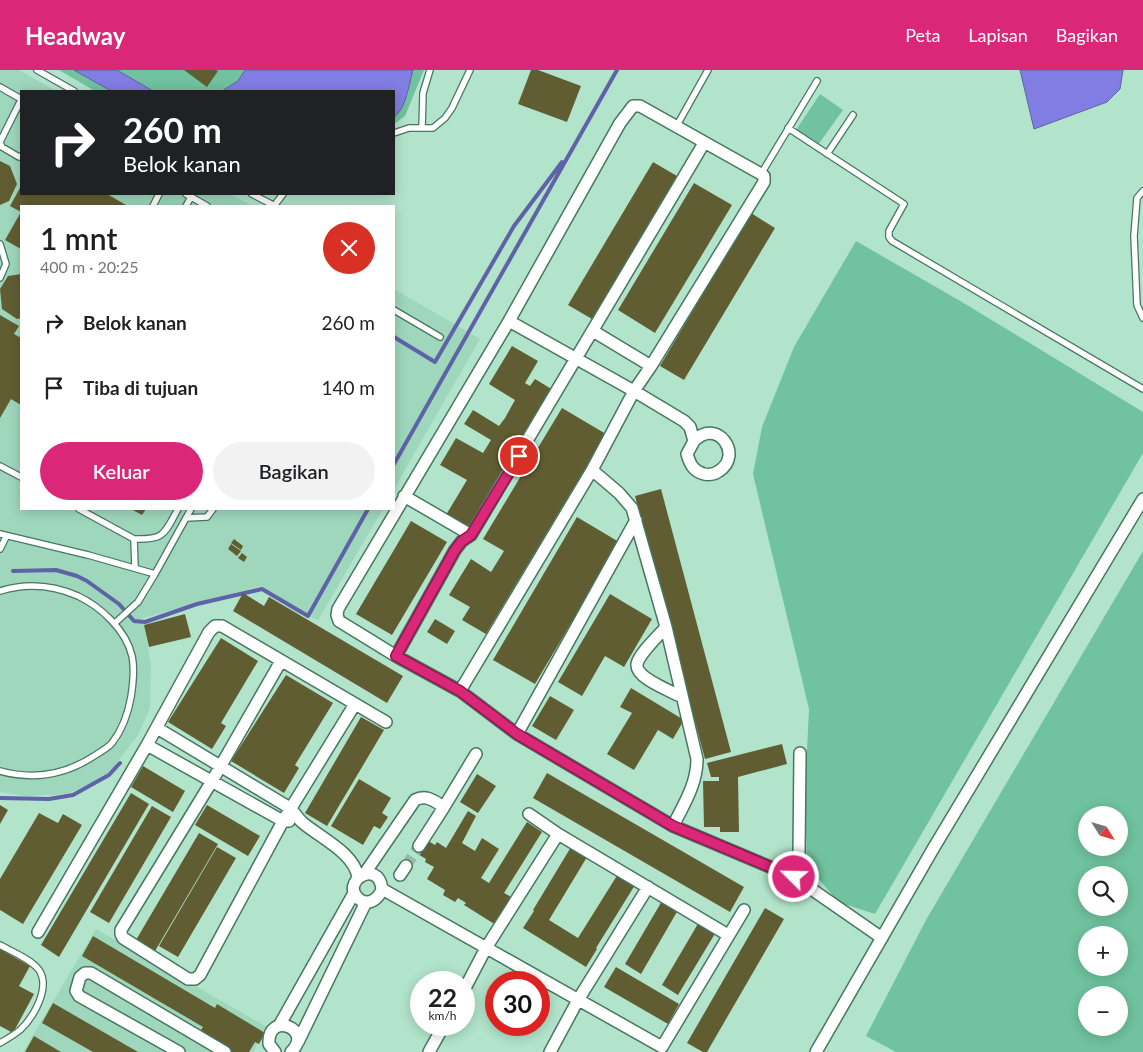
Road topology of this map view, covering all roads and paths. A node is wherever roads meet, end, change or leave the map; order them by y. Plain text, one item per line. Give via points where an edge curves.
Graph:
1 (37, 70) edge
2 (430, 70) edge
3 (470, 70) edge
4 (708, 70) edge
5 (817, 81) dead end
6 (0, 87) edge
7 (72, 90) edge
8 (20, 98) edge
9 (20, 101) edge
10 (853, 115) dead end
11 (676, 127) junction
12 (422, 128) junction
13 (788, 128) junction
14 (395, 133) edge
15 (704, 143) junction
16 (828, 154) junction
17 (20, 156) edge
18 (761, 174) junction
19 (1143, 191) edge
20 (189, 195) edge
21 (254, 195) edge
22 (206, 205) edge
23 (272, 205) edge
24 (0, 244) edge
25 (0, 278) edge
26 (395, 311) edge
27 (1143, 318) edge
28 (509, 321) junction
29 (593, 331) junction
30 (440, 337) dead end
31 (576, 360) junction
32 (651, 366) junction
33 (1143, 389) edge
34 (634, 391) junction
35 (694, 441) dead end
36 (0, 466) edge
37 (592, 470) junction
38 (20, 476) edge
39 (404, 496) junction
40 (1143, 499) edge
41 (81, 510) edge
42 (177, 510) edge
43 (190, 510) edge
44 (212, 510) edge
45 (186, 518) junction
46 (636, 520) junction
47 (0, 534) edge
48 (471, 535) junction
49 (6, 537) junction
50 (134, 539) junction
51 (0, 549) edge
52 (135, 568) junction
53 (155, 574) junction
54 (0, 591) edge
55 (115, 623) junction
56 (666, 627) junction
57 (396, 656) junction
58 (281, 661) junction
59 (460, 691) junction
60 (682, 697) junction
61 (355, 704) junction
62 (386, 722) dead end
63 (157, 728) junction
64 (517, 734) junction
65 (147, 746) junction
66 (800, 753) dead end
67 (476, 754) dead end
68 (221, 766) junction
69 (0, 771) edge
70 (212, 781) junction
71 (444, 807) junction
72 (290, 808) junction
73 (529, 814) dead end
74 (283, 821) junction
75 (301, 821) junction
76 (673, 826) junction
77 (558, 834) junction
78 (419, 846) tunnel mouth
79 (362, 875) junction
80 (794, 877) junction
81 (648, 887) junction
82 (382, 889) junction
83 (354, 893) junction
84 (366, 902) junction
85 (744, 910) dead end
86 (38, 932) dead end
87 (728, 935) junction
88 (882, 938) junction
89 (0, 945) edge
90 (486, 948) junction
91 (474, 971) edge
92 (578, 1000) junction
93 (280, 1026) junction
94 (438, 1036) edge
95 (0, 1043) edge
96 (269, 1049) edge
97 (293, 1050) edge
98 (661, 1050) edge
99 (179, 1052) edge
100 (225, 1052) edge
101 (429, 1052) edge
102 (550, 1052) edge
103 (816, 1052) edge

1 - 7 lane
2 - 12 lane via 423,93
3 - 12 lane via 445,118 433,128
4 - 11 lane
5 - 13 lane
6 - 8 lane
9 - 17 lane via 0,142
10 - 16 lane
11 - 15 street
11 - 28 street via 640,106 633,106 628,111
12 - 14 lane
13 - 16 lane
13 - 18 lane
15 - 18 street
15 - 29 street
16 - 33 lane via 904,204 889,231 892,241
18 - 32 street via 764,182
19 - 27 lane via 1137,198 1134,236 1137,305
20 - 22 lane
21 - 23 lane
24 - 25 lane via 6,264
26 - 30 lane
28 - 31 street
28 - 39 street
29 - 31 street
29 - 32 street
31 - 34 street
31 - 48 street
32 - 34 street
34 - 35 street via 684,421 690,427
34 - 37 street
36 - 38 lane
37 - 46 street via 627,500
37 - 59 street
39 - 48 street
39 - 57 street via 337,615 339,620
40 - 88 street
41 - 50 lane
42 - 50 lane via 161,535
43 - 45 lane
44 - 45 lane via 207,517
45 - 53 lane
46 - 56 street
46 - 64 street
47 - 49 lane
48 - 57 street via 455,550
49 - 51 lane
49 - 52 lane
50 - 52 lane
52 - 53 lane
53 - 55 lane via 138,602
54 - 55 lane via 44,586 68,592 89,601
55 - 69 lane via 129,649 133,671 129,711 111,744 68,770 16,776
56 - 60 street
56 - 60 street via 643,653 637,663 638,670 651,681
57 - 59 street
58 - 61 street
58 - 63 street via 222,626 215,626
58 - 68 street
59 - 64 street
60 - 76 street via 697,759 697,773
61 - 62 street
61 - 72 street
63 - 65 street
63 - 68 street
64 - 76 street
65 - 70 street
65 - 86 street
66 - 80 street via 799,855
67 - 71 street
68 - 70 street
68 - 72 street
70 - 74 street
70 - 74 street via 121,932 123,938 188,979 200,976
71 - 78 street
71 - 79 street via 426,797 415,800
72 - 74 street
72 - 75 street
73 - 77 street
74 - 75 street
75 - 79 street via 346,856
76 - 80 street
77 - 81 street
77 - 90 street
79 - 82 street via 378,877
79 - 83 street via 354,882
80 - 88 street
81 - 87 street
81 - 92 street
82 - 84 street via 374,901
82 - 90 street
83 - 84 street
83 - 93 street
84 - 97 street
85 - 87 street
87 - 98 street
88 - 103 street
89 - 95 lane via 35,966 43,984 28,1021
90 - 91 street
90 - 92 street
92 - 98 street
92 - 102 street
93 - 96 street via 270,1033
93 - 97 street via 291,1027 298,1036
94 - 101 street
99 - 100 street via 79,996 76,991 80,977 85,973 91,974

